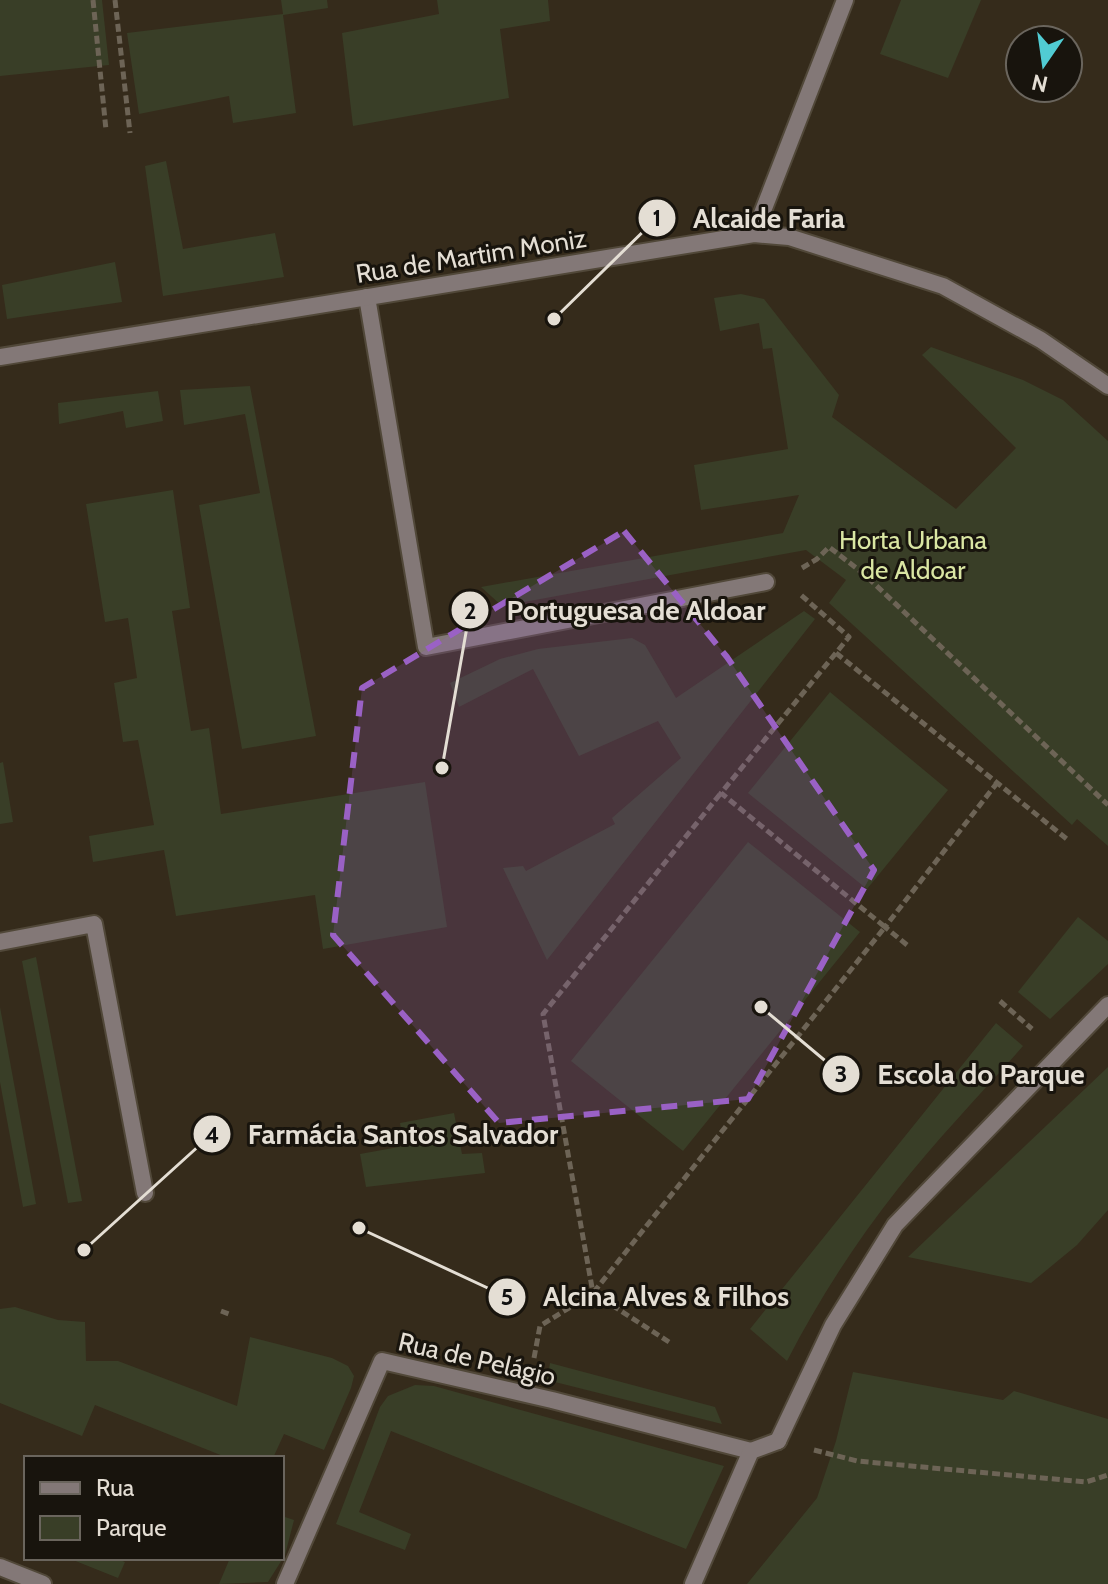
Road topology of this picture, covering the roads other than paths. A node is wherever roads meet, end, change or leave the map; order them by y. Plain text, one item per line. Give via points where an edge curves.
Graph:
1 (845, 0) edge
2 (754, 234) junction
3 (367, 297) junction
4 (0, 357) edge
5 (1108, 386) edge
6 (775, 581) road end
7 (0, 942) edge
8 (1108, 1005) edge
9 (145, 1193) dead end
10 (751, 1451) junction
11 (0, 1567) edge
12 (43, 1584) edge
13 (285, 1584) edge
14 (693, 1584) edge

1 - 2 street
2 - 3 street, Rua de Martim Moniz
2 - 5 street, Rua de Martim Moniz via 789,237 943,286 1041,340
3 - 4 street, Rua de Martim Moniz
3 - 6 street via 426,647
7 - 9 street via 94,924
8 - 10 street via 895,1225 833,1325 778,1441
10 - 13 street, Rua de Pelágio via 382,1361
10 - 14 street
11 - 12 street

